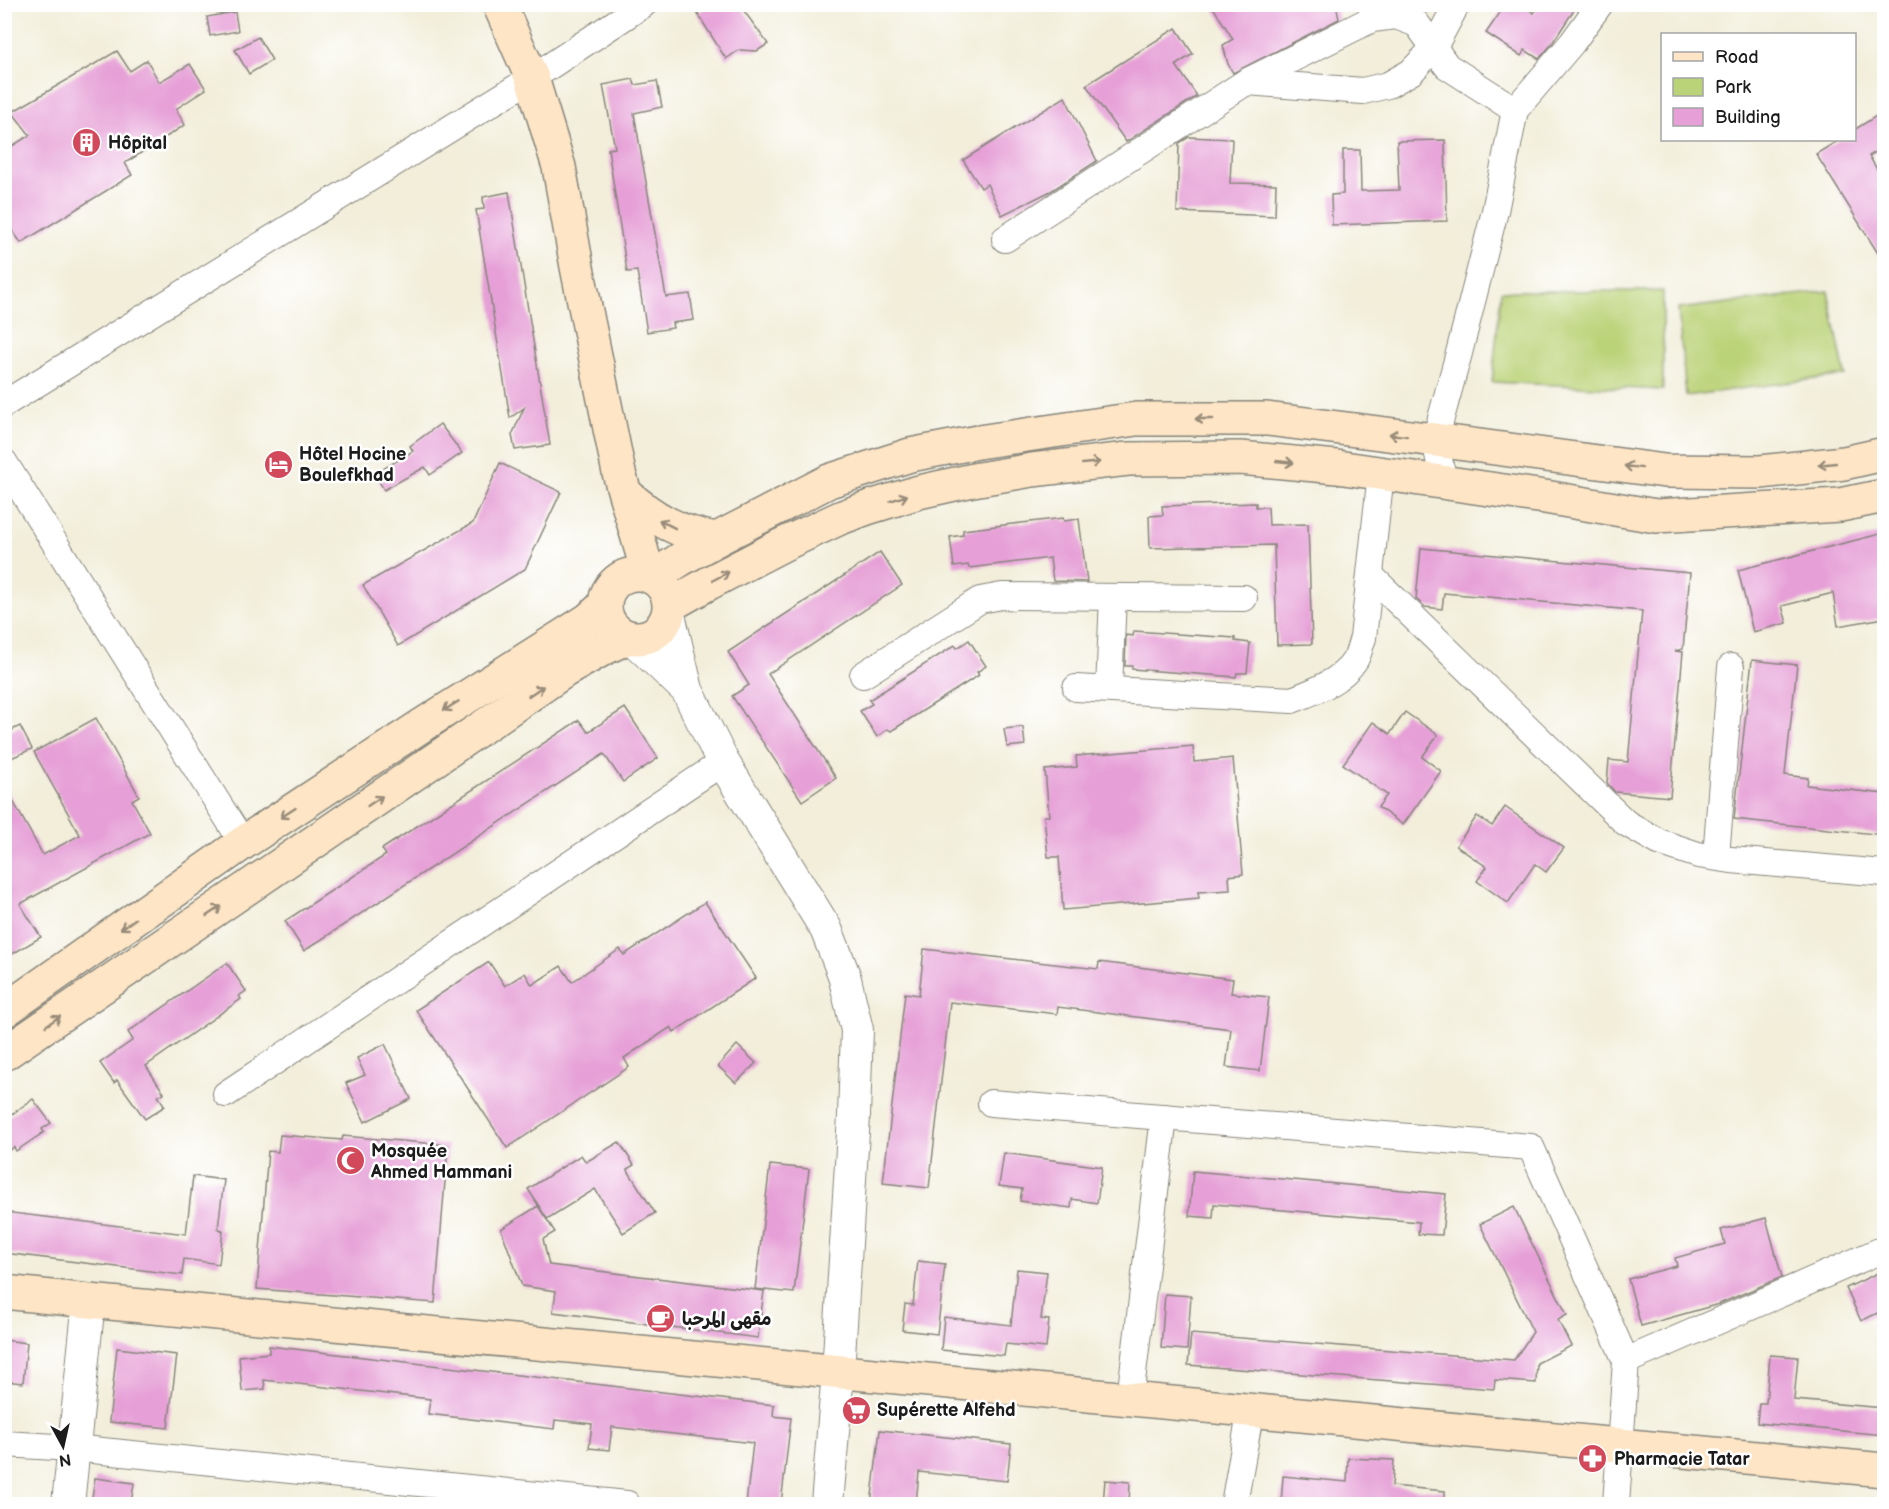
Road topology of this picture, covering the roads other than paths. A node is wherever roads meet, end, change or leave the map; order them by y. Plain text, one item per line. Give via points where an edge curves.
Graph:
1 (499, 4) edge
2 (644, 4) edge
3 (1457, 4) edge
4 (1600, 4) edge
5 (1433, 49) junction
6 (532, 78) junction
7 (1246, 82) junction
8 (1515, 110) junction
9 (1005, 239) dead end
10 (4, 404) edge
11 (1435, 440) junction
12 (1884, 454) edge
13 (4, 462) edge
14 (1381, 473) junction
15 (622, 483) junction
16 (1444, 483) junction
17 (1884, 496) edge
18 (717, 539) junction
19 (1370, 575) junction
20 (651, 577) junction
21 (609, 595) junction
22 (1113, 597) junction
23 (1244, 598) dead end
24 (670, 610) junction
25 (630, 638) junction
26 (1731, 667) dead end
27 (863, 675) dead end
28 (1076, 688) dead end
29 (1109, 689) junction
30 (687, 690) junction
31 (723, 762) junction
32 (243, 843) junction
33 (1716, 857) junction
34 (1884, 873) edge
35 (4, 1011) edge
36 (4, 1054) edge
37 (226, 1094) dead end
38 (991, 1104) dead end
39 (1164, 1117) junction
40 (1884, 1249) edge
41 (4, 1292) edge
42 (89, 1302) junction
43 (1626, 1361) junction
44 (838, 1372) junction
45 (1130, 1398) junction
46 (1251, 1409) junction
47 (4, 1444) edge
48 (1619, 1445) junction
49 (73, 1448) junction
50 (1884, 1470) edge
51 (436, 1495) edge
52 (68, 1504) edge
53 (627, 1504) edge
54 (827, 1504) edge
55 (1234, 1504) edge
56 (1616, 1504) edge

1 - 6 main road
2 - 6 street
3 - 5 street
4 - 8 street
5 - 7 street via 1411,72 1388,85 1363,91
5 - 7 street via 1417,24 1396,16 1372,19
5 - 8 street via 1447,66
6 - 10 street
6 - 15 main road via 559,167
7 - 9 street
8 - 11 street via 1495,211
12 -> 11 main road via 1844,463 1760,472 1665,471
11 - 16 street
11 -> 18 main road via 1267,419 1136,419 910,455 829,481
13 - 32 street
14 - 16 main road
14 - 19 street
24 -> 14 main road via 747,562 840,518 919,492 973,480 1128,459 1240,458
18 -> 15 main road via 652,516
15 - 20 main road
15 - 21 main road
16 - 17 main road via 1656,516 1840,505
18 - 20 main road
19 - 29 street via 1363,638 1355,661 1335,680 1314,692 1292,700
19 - 33 street via 1626,823 1659,842
20 - 21 main road via 622,577
20 - 24 main road via 663,585
21 - 25 main road via 606,616 611,626
21 -> 32 main road via 588,620
22 - 23 street
22 - 27 street via 1002,596 980,600
22 - 29 street
24 - 25 main road via 657,632
24 - 30 street
25 - 30 street
36 -> 25 main road via 557,677 601,650
26 - 33 street
28 - 29 street
30 - 31 street
31 - 37 street
31 - 44 street via 826,929 844,975 857,1030
32 -> 35 main road
33 - 34 street
38 - 39 street
39 - 43 street via 1531,1147
39 - 45 street
40 - 43 street
41 - 42 main road
42 - 44 main road
42 - 49 street
43 - 48 street
44 - 45 main road
44 - 54 street
45 - 46 main road
46 - 48 main road
46 - 55 street
47 - 49 street
48 - 50 main road
48 - 56 street
49 - 51 street
49 - 52 street
51 - 53 street

